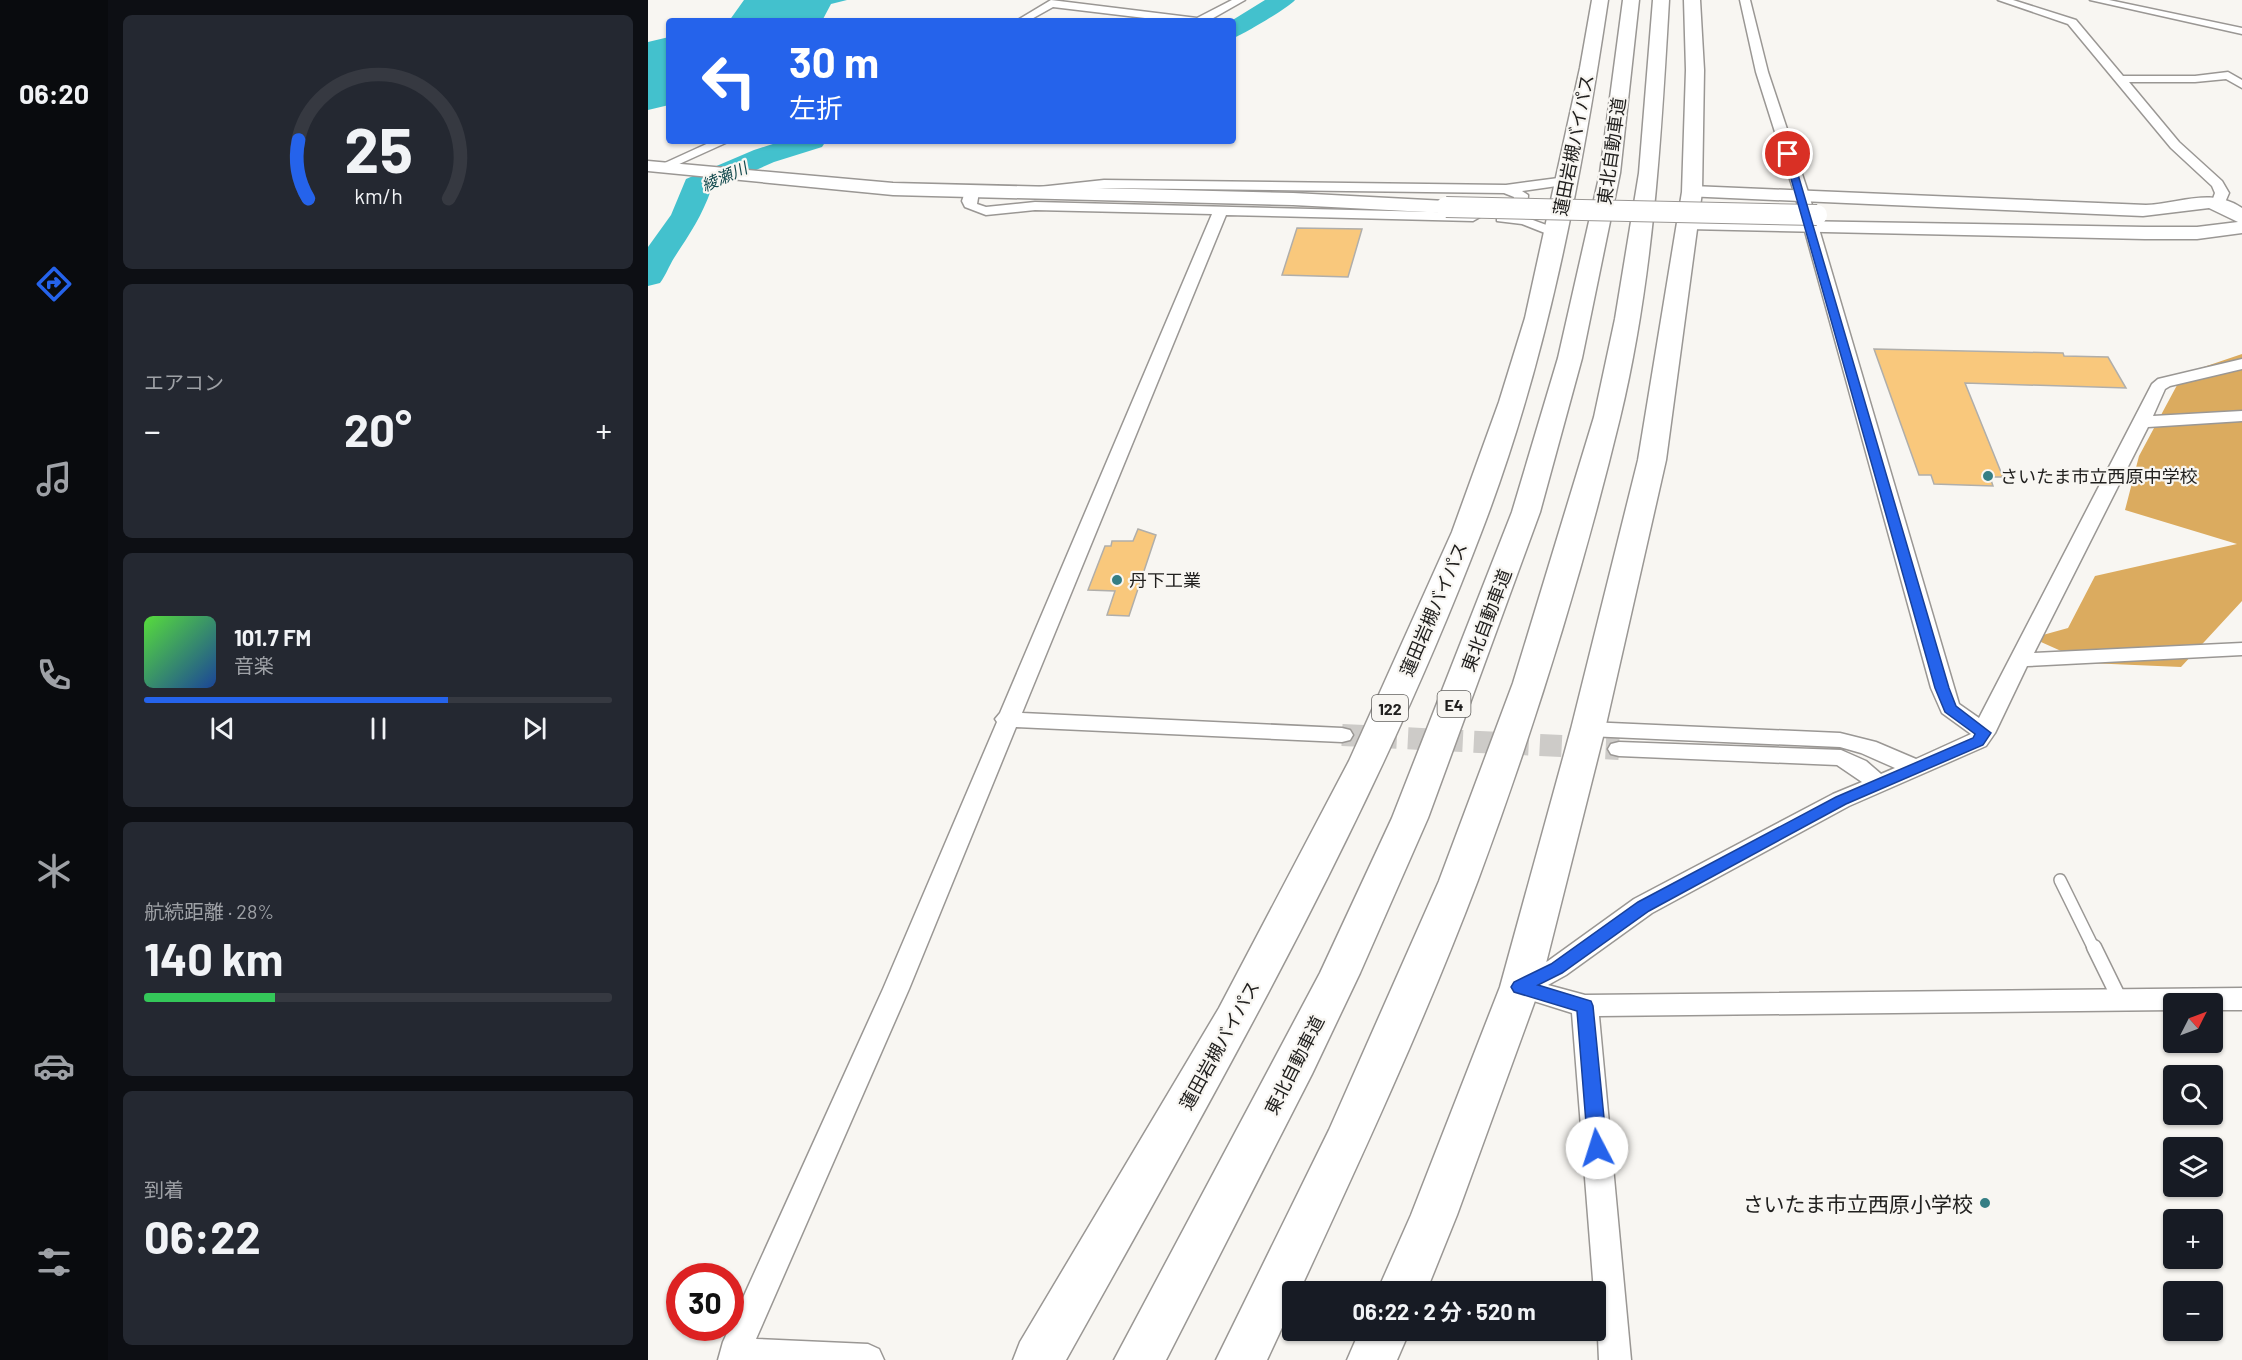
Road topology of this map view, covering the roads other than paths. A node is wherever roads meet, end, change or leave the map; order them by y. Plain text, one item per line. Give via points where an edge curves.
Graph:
1 (1240, 0) edge
2 (1600, 0) edge
3 (1631, 0) edge
4 (1661, 0) edge
5 (1692, 0) edge
6 (1745, 0) edge
7 (2003, 0) edge
8 (2095, 0) edge
9 (1055, 2) edge
10 (1026, 18) edge
11 (1174, 18) edge
12 (1206, 18) edge
13 (2242, 31) edge
14 (2122, 79) junction
15 (2242, 85) edge
16 (716, 144) edge
17 (655, 166) edge
18 (1566, 181) junction
19 (1506, 189) junction
20 (972, 192) junction
21 (1692, 192) junction
22 (1019, 193) junction
23 (2218, 204) junction
24 (1221, 210) junction
25 (1811, 211) junction
26 (2150, 216) junction
27 (2242, 216) edge
28 (1502, 218) junction
29 (1688, 223) junction
30 (2242, 227) edge
31 (1556, 233) junction
32 (2242, 351) edge
33 (2242, 364) edge
34 (2164, 382) junction
35 (2242, 416) edge
36 (2142, 422) junction
37 (2242, 650) edge
38 (2021, 660) junction
39 (1006, 719) junction
40 (1588, 729) junction
41 (1984, 733) junction
42 (1342, 735) tunnel mouth
43 (1619, 749) tunnel mouth
44 (1916, 768) junction
45 (1878, 783) junction
46 (2060, 880) dead end
47 (1520, 987) junction
48 (2242, 999) edge
49 (2120, 1001) junction
50 (1585, 1006) junction
51 (1406, 1281) edge
52 (1380, 1341) edge
53 (734, 1356) edge
54 (868, 1360) edge
55 (1038, 1360) edge
56 (1139, 1360) edge
57 (1240, 1360) edge
58 (1372, 1360) edge
59 (1616, 1360) edge

1 - 12 street
2 - 18 highway, 蓮田岩槻バイパス / 122
3 - 56 highway, 東北自動車道 / E4 via 1610,173 1570,358 1526,512 1410,818 1340,973
4 - 57 highway, 東北自動車道 via 1649,173 1627,319 1608,417 1530,682 1458,881 1348,1135
5 - 21 highway
6 - 25 street via 1762,72
7 - 14 street via 2072,22
8 - 13 street
9 - 10 street
9 - 11 street
14 - 15 street via 2228,75
14 - 23 street via 2175,145 2217,184 2222,198
16 - 17 street
17 - 20 street via 893,189
18 - 19 street
18 - 31 highway, 蓮田岩槻バイパス / 122
19 - 22 street via 1104,184
19 - 28 street via 1521,195 1520,212
20 - 22 street
20 - 24 street via 972,207 986,211 1035,206
21 - 25 street
21 - 29 highway
22 - 25 street, bridge
23 - 26 street via 2179,204
23 - 27 street
24 - 28 street
24 - 39 street
25 - 26 street
25 - 26 street via 1989,217
25 - 29 street
25 - 30 street via 2145,233
25 - 41 street via 1942,688 1950,708
26 - 30 street
28 - 31 street via 1525,220
29 - 40 highway via 1652,460
31 - 55 highway, 蓮田岩槻バイパス / 122 via 1515,392 1467,532 1367,761 1234,1020
32 - 34 street via 2173,371
33 - 34 street
34 - 36 street
35 - 36 street
36 - 38 street
37 - 38 street
38 - 41 street
39 - 42 street
39 - 53 street via 896,989
40 - 44 street via 1840,740 1868,747
40 - 47 highway
41 - 44 street via 1978,741
43 - 45 street via 1841,758
44 - 45 street
45 - 47 street via 1643,906 1557,968
46 - 49 lane
47 - 50 street
47 - 51 highway
48 - 49 street
49 - 50 street
50 - 59 street
52 - 58 highway
53 - 54 street

